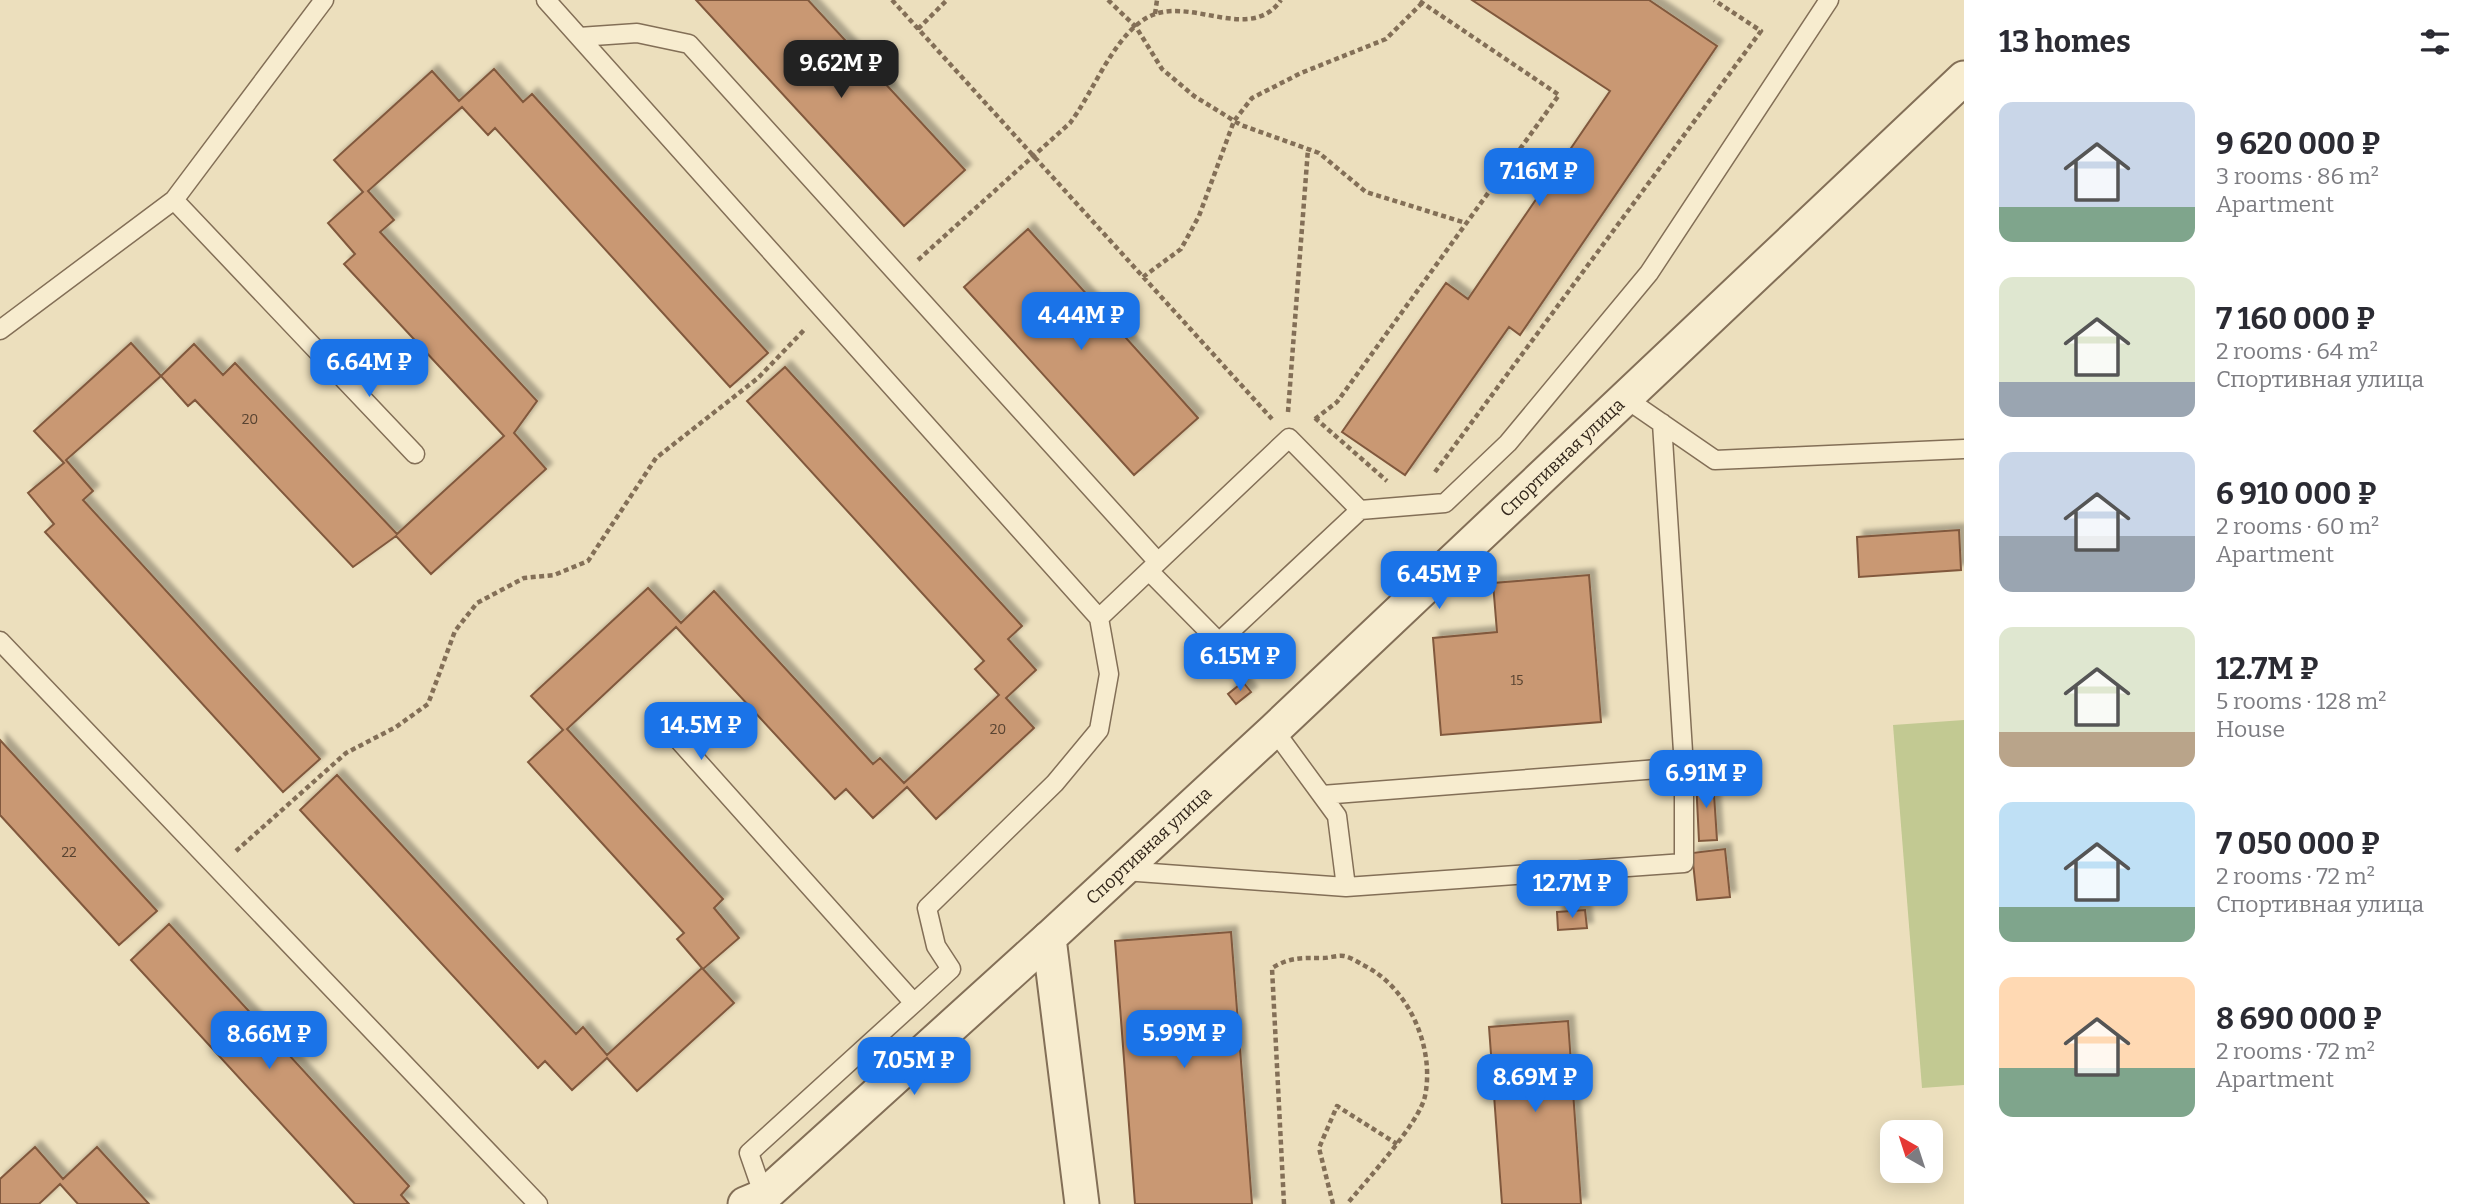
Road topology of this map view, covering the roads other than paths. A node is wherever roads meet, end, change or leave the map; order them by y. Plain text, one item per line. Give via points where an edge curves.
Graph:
1 (324, 0) edge
2 (546, 0) edge
3 (1829, 0) edge
4 (579, 37) junction
5 (1964, 78) edge
6 (174, 200) junction
7 (0, 330) edge
8 (1625, 398) junction
9 (1662, 424) junction
10 (1964, 449) edge
11 (415, 454) dead end
12 (1360, 510) junction
13 (1153, 566) junction
14 (1099, 618) junction
15 (0, 641) edge
16 (657, 717) dead end
17 (1274, 730) junction
18 (1684, 767) junction
19 (1322, 795) junction
20 (1124, 871) junction
21 (1346, 887) junction
22 (1049, 938) junction
23 (914, 1003) junction
24 (755, 1200) edge
25 (538, 1204) edge
26 (1082, 1204) edge

1 - 6 lane
2 - 4 lane
3 - 12 lane via 1649,273 1508,443 1445,503
4 - 13 lane via 637,33 688,44 900,276
4 - 14 lane
5 - 8 street, Спортивная улица
6 - 7 lane
6 - 11 lane
8 - 9 lane
8 - 17 street, Спортивная улица
9 - 10 lane via 1716,460
9 - 18 lane
12 - 13 lane via 1289,438
12 - 13 lane via 1219,642
13 - 14 lane
14 - 23 lane via 1109,674 1099,730 1055,783 927,908 936,946 951,969
15 - 25 lane
16 - 23 lane
17 - 19 lane
17 - 20 street, Спортивная улица
18 - 19 lane
18 - 21 lane via 1684,863
19 - 21 lane via 1337,816
20 - 21 lane
20 - 22 street, Спортивная улица
22 - 24 street, Спортивная улица
22 - 26 street
23 - 24 lane via 749,1153

